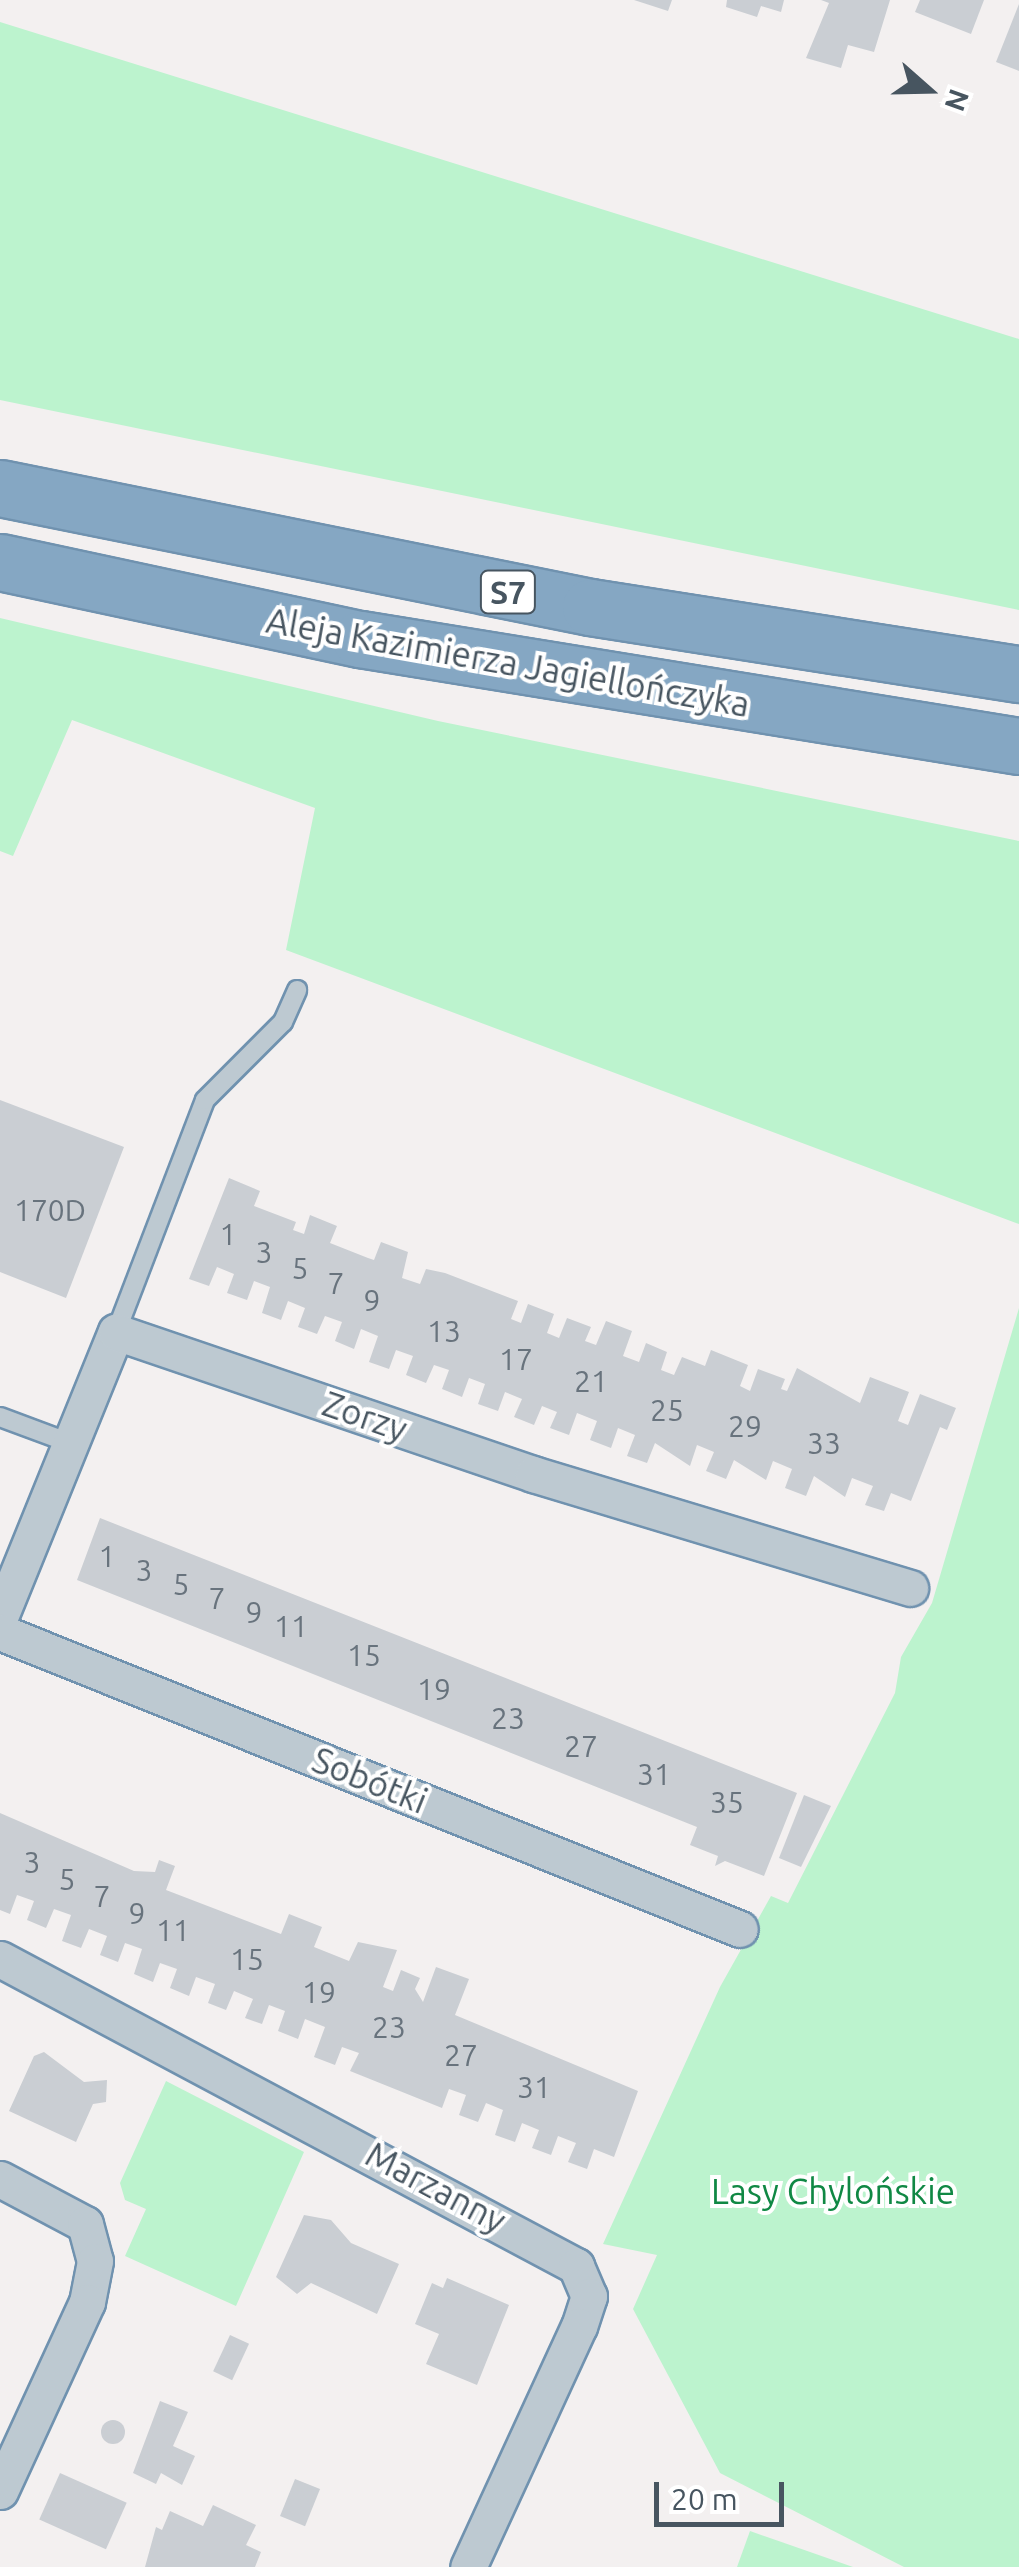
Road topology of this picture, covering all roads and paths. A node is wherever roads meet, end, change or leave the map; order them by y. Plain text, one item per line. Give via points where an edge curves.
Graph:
1 (0, 488) edge
2 (0, 562) edge
3 (1019, 674) edge
4 (1019, 746) edge
5 (296, 990) dead end
6 (116, 1332) junction
7 (0, 1417) edge
8 (70, 1443) junction
9 (910, 1588) dead end
10 (0, 1617) edge
11 (0, 1632) edge
12 (740, 1929) dead end
13 (0, 1959) edge
14 (0, 2179) edge
15 (0, 2491) edge
16 (468, 2567) edge

1 - 3 highway, Aleja Kazimierza Jagiellończyka / S7 via 571,604
2 - 4 highway, Aleja Kazimierza Jagiellończyka / S7 via 360,639
5 - 6 lane via 282,1022 206,1100
6 - 8 street
6 - 9 street, Zorzy via 533,1474
7 - 8 lane
8 - 10 street
11 - 12 street, Sobótki
13 - 16 street, Marzanny via 576,2266 589,2296 579,2326
14 - 15 street via 85,2224 95,2261 86,2302

